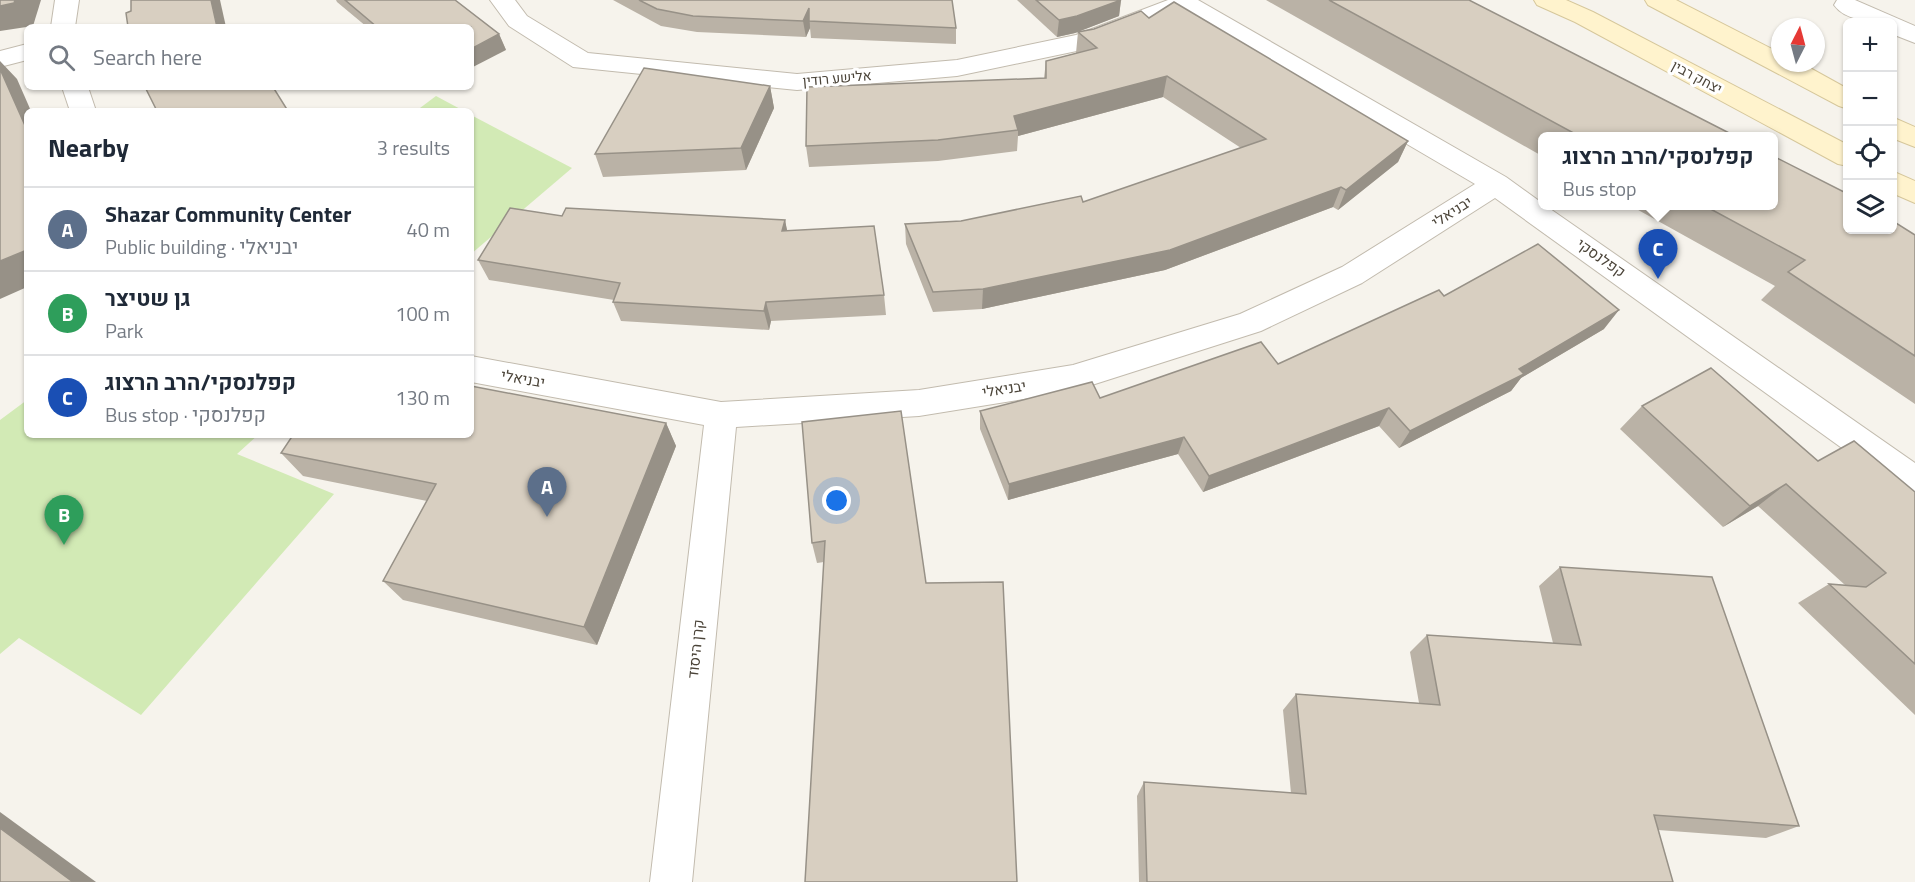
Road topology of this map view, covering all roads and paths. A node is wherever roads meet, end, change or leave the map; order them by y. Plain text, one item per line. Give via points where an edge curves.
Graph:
1 (67, 0) edge
2 (502, 0) edge
3 (1546, 0) edge
4 (1657, 0) edge
5 (1182, 1) edge
6 (1846, 5) dead end
7 (1877, 18) edge
8 (63, 24) edge
9 (1897, 27) edge
10 (1915, 35) edge
11 (24, 53) edge
12 (1771, 58) edge
13 (0, 59) edge
14 (1797, 72) edge
15 (76, 90) edge
16 (1843, 97) edge
17 (82, 108) edge
18 (1897, 128) edge
19 (1915, 138) edge
20 (1843, 154) edge
21 (1897, 183) edge
22 (1496, 184) junction
23 (1915, 193) edge
24 (474, 370) edge
25 (721, 415) junction
26 (1915, 482) edge
27 (671, 882) edge

1 - 8 street
2 - 5 street, אלישע רודין via 518,21 582,61 797,82 957,68 1082,42
3 - 20 main road, יצחק רבין
4 - 12 main road
5 - 22 street, קפלנסקי
6 - 7 street
9 - 10 street
11 - 13 street
14 - 16 main road
15 - 17 street
18 - 19 main road
21 - 23 main road
22 - 25 street, יבניאלי via 1352,275 1250,323 1073,378 919,403
22 - 26 street, קפלנסקי
24 - 25 street, יבניאלי
25 - 27 street, קרן היסוד

